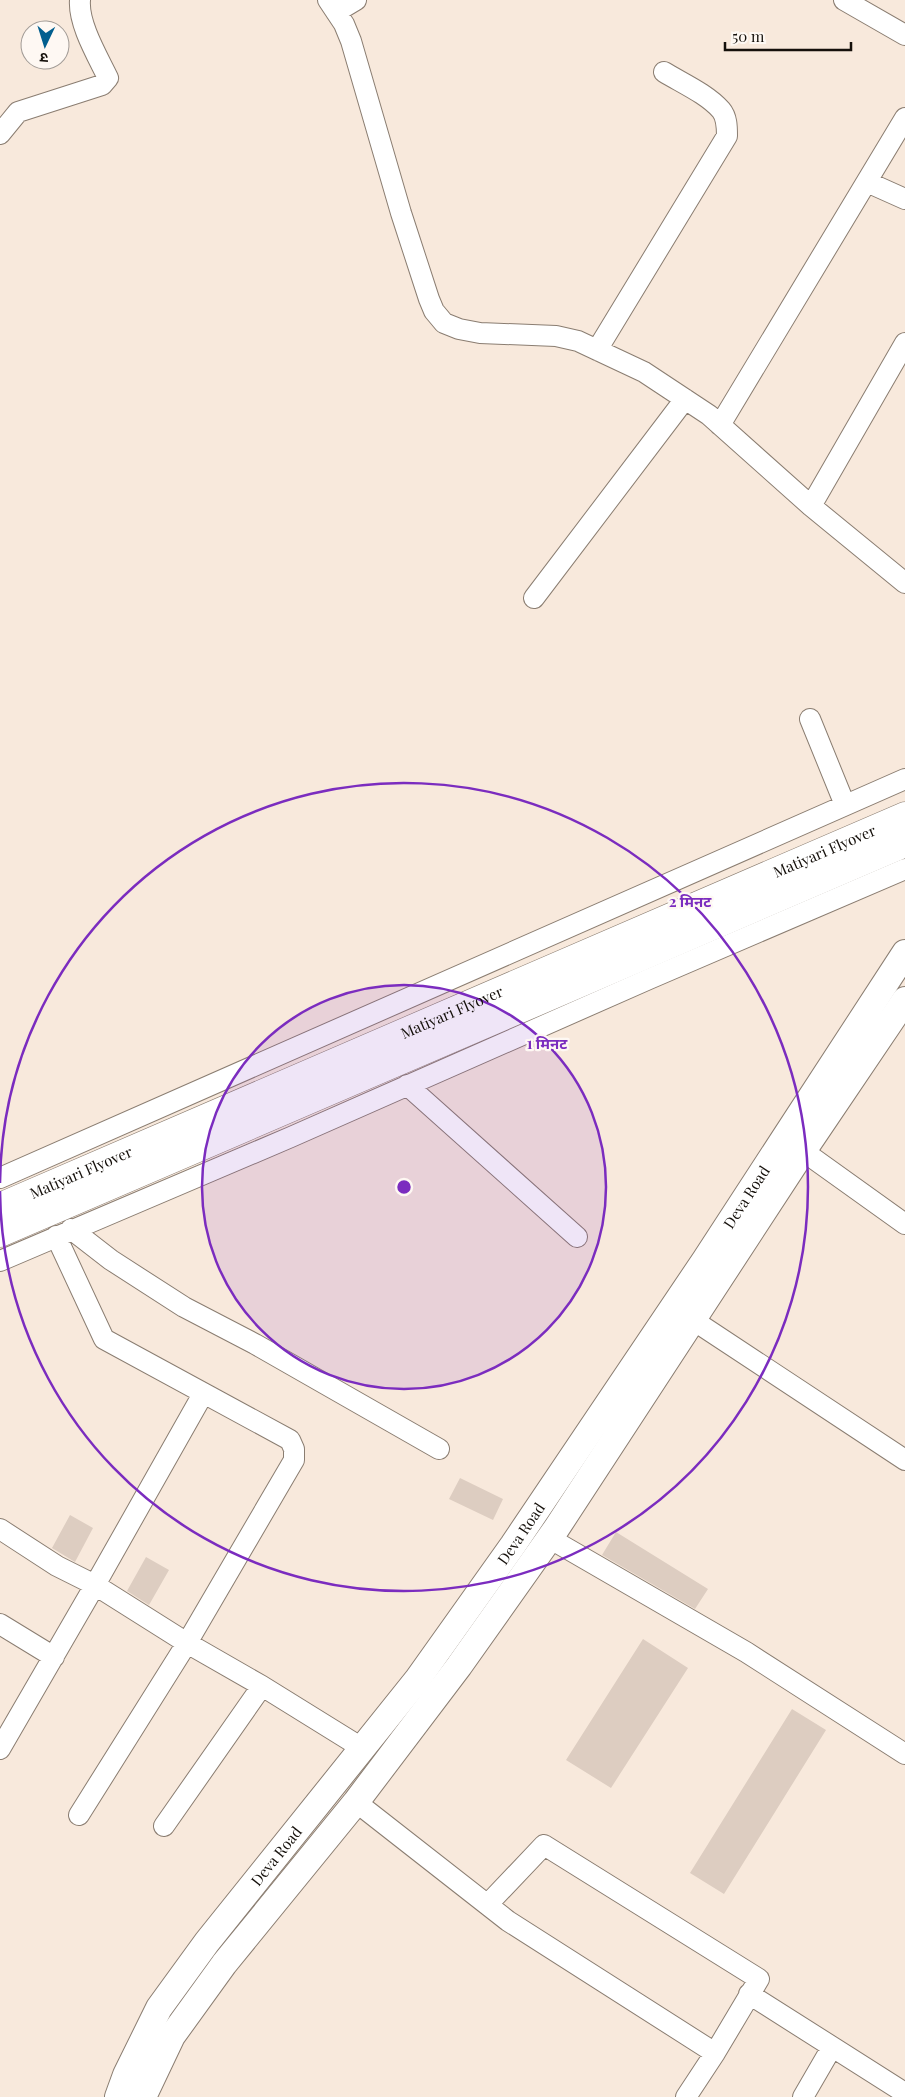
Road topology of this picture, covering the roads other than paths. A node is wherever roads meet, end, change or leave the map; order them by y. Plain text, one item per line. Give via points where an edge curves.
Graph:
1 (80, 0) edge
2 (356, 0) edge
3 (844, 0) edge
4 (332, 6) edge
5 (905, 35) edge
6 (664, 72) dead end
7 (905, 118) edge
8 (0, 134) edge
9 (867, 182) junction
10 (905, 200) edge
11 (905, 343) edge
12 (597, 350) junction
13 (685, 400) junction
14 (720, 425) junction
15 (811, 506) junction
16 (905, 583) edge
17 (534, 598) dead end
18 (810, 719) dead end
19 (905, 779) edge
20 (845, 804) junction
21 (905, 816) edge
22 (905, 843) edge
23 (905, 869) edge
24 (905, 954) edge
25 (905, 1000) edge
26 (407, 1085) junction
27 (804, 1151) junction
28 (0, 1178) edge
29 (0, 1207) edge
30 (905, 1224) edge
31 (0, 1233) edge
32 (64, 1233) junction
33 (577, 1237) dead end
34 (0, 1261) edge
35 (693, 1320) junction
36 (203, 1394) junction
37 (440, 1449) dead end
38 (905, 1460) edge
39 (0, 1530) edge
40 (549, 1538) junction
41 (95, 1585) junction
42 (0, 1624) edge
43 (187, 1643) junction
44 (54, 1657) junction
45 (262, 1686) junction
46 (2, 1739) edge
47 (362, 1748) junction
48 (905, 1754) edge
49 (356, 1802) junction
50 (79, 1815) dead end
51 (164, 1826) dead end
52 (488, 1904) junction
53 (749, 1994) junction
54 (832, 2047) junction
55 (715, 2053) junction
56 (905, 2093) edge
57 (118, 2097) edge
58 (143, 2097) edge
59 (686, 2097) edge
60 (803, 2097) edge

1 - 8 street via 84,24 108,78 102,85 18,112
2 - 4 street
3 - 5 street
4 - 12 street via 351,41 401,213 434,311 444,323 459,330 556,336
6 - 12 street via 721,110 727,136
7 - 9 street
9 - 10 street
9 - 14 street
11 - 15 street
12 - 13 street via 644,372
13 - 14 street
13 - 17 street
14 - 15 street
15 - 16 street
18 - 20 street
19 - 20 street
20 - 28 street
21 - 29 highway, Matiyari Flyover
22 - 31 highway, Matiyari Flyover
23 - 26 street
24 - 47 main road, Deva Road via 513,1545 417,1680
25 - 27 main road, Deva Road
26 - 32 street
26 - 33 street
27 - 30 street
27 - 35 main road, Deva Road
32 - 34 street
32 - 36 street via 104,1338
32 - 37 street via 184,1306
35 - 38 street
35 - 40 main road, Deva Road
36 - 41 street
36 - 43 street via 290,1440 294,1460
39 - 41 street via 57,1566
40 - 48 street via 746,1652
40 - 49 main road, Deva Road via 459,1666
41 - 43 street
41 - 44 street
42 - 44 street
43 - 45 street
43 - 50 street
44 - 46 street
45 - 47 street
45 - 51 street
47 - 57 main road, Deva Road via 207,1942 159,2008
49 - 52 street
49 - 58 main road, Deva Road via 224,1964 172,2036
52 - 53 street via 544,1844 759,1979
52 - 55 street via 508,1921
53 - 54 street
53 - 55 street
54 - 56 street
54 - 60 street
55 - 59 street

